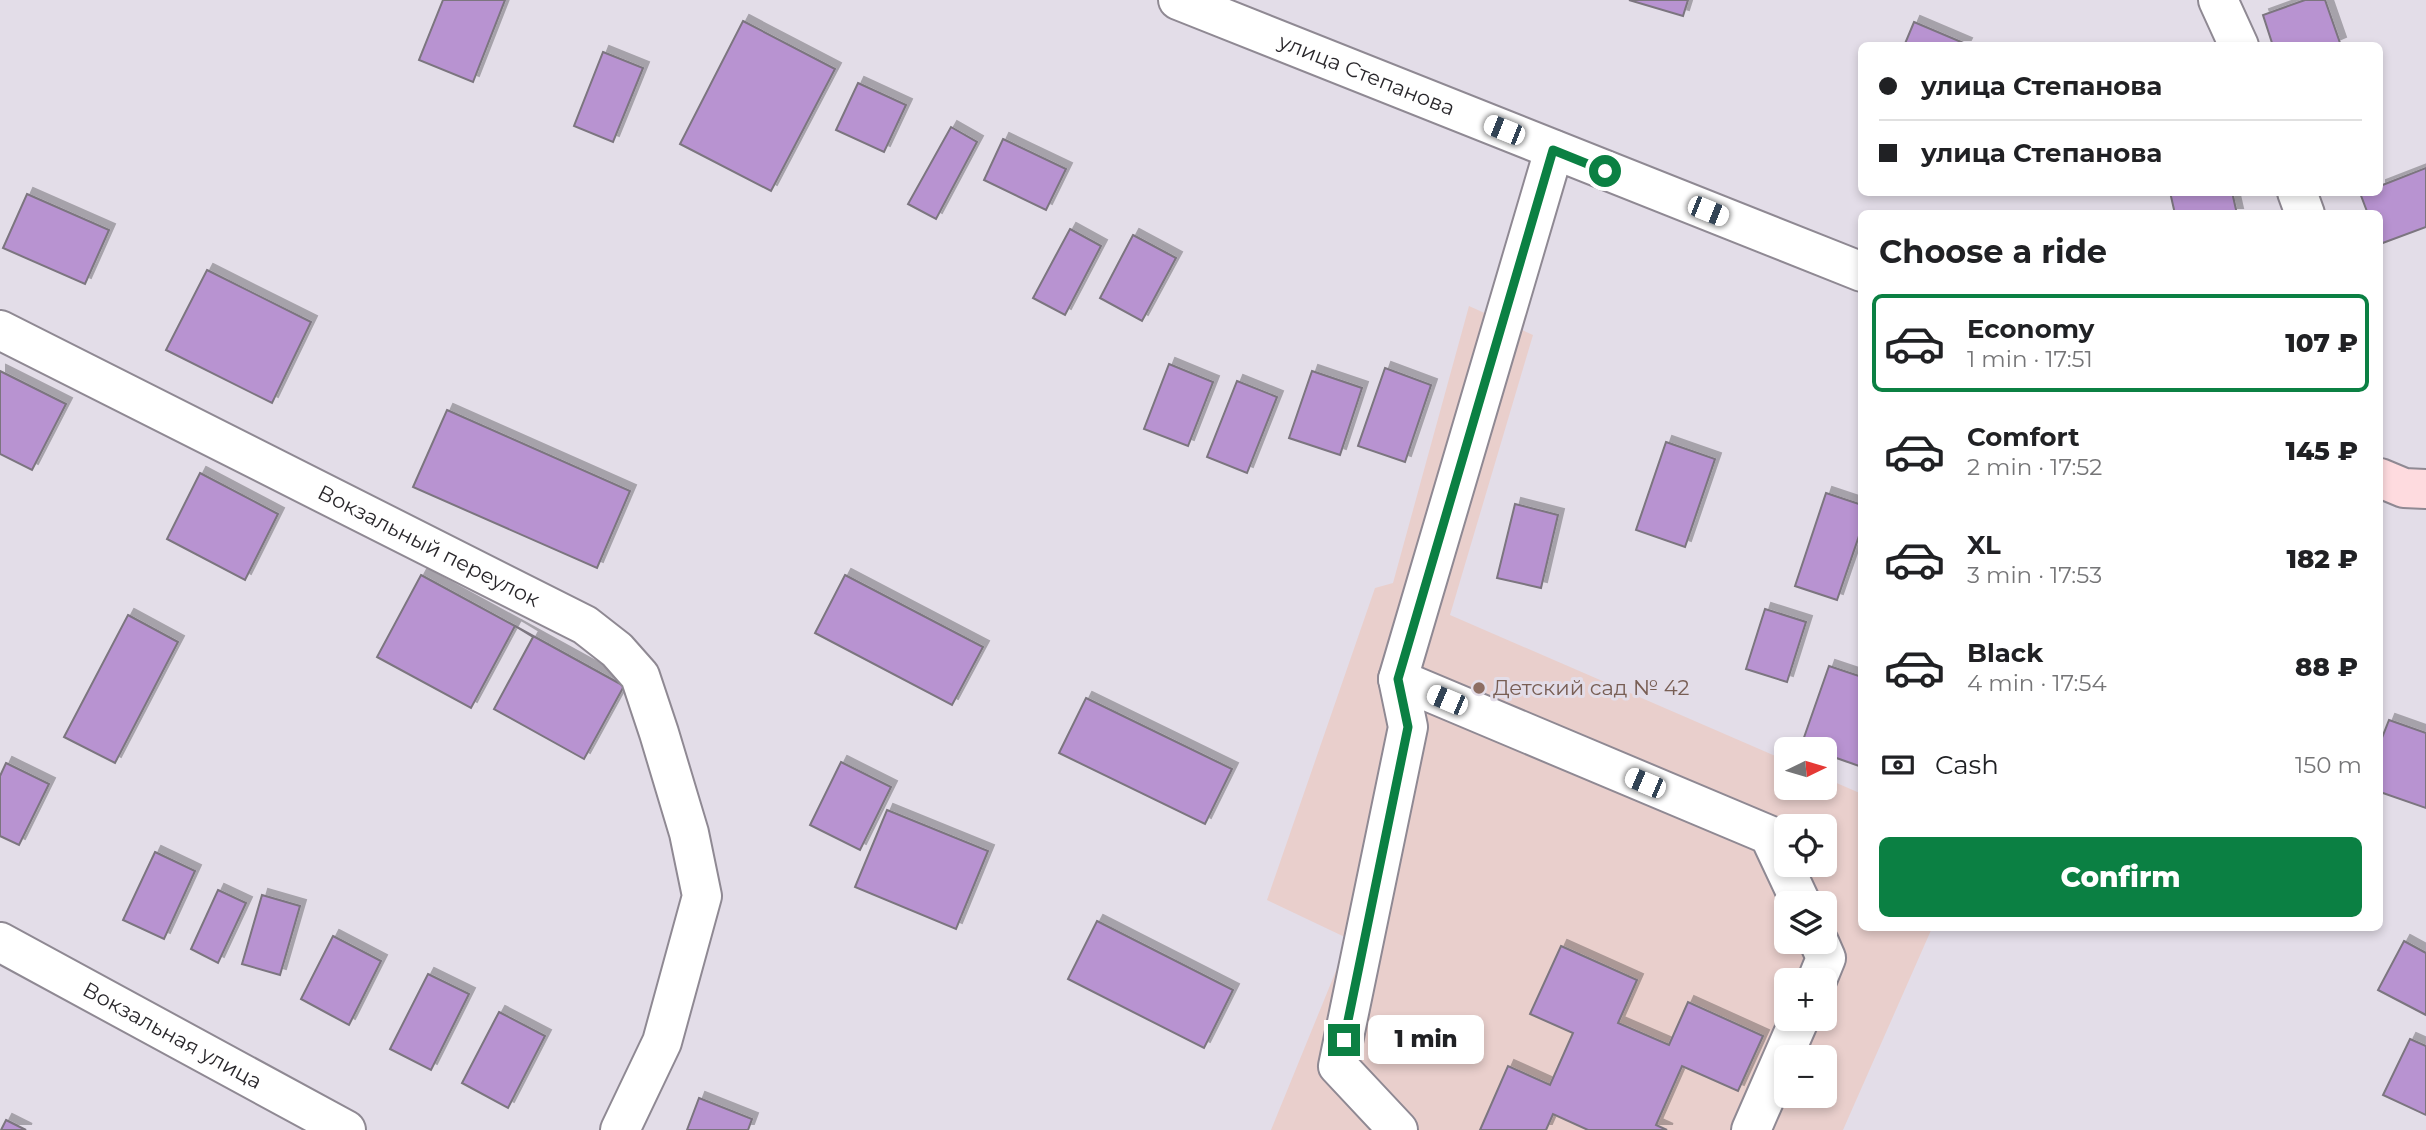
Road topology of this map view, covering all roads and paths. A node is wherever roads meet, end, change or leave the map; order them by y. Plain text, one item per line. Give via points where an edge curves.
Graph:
1 (1178, 0) edge
2 (2218, 0) edge
3 (2237, 42) edge
4 (1553, 150) junction
5 (1858, 270) edge
6 (0, 330) edge
7 (1398, 679) junction
8 (1795, 891) edge
9 (0, 942) edge
10 (1794, 1031) edge
11 (346, 1130) edge
12 (620, 1130) edge
13 (1398, 1130) edge
14 (1751, 1130) edge

1 - 4 street, улица Степанова
2 - 3 street
4 - 5 street, улица Степанова
4 - 7 street
6 - 12 street, Вокзальный переулок via 585,625 617,650 639,676 690,834 702,896 662,1042
7 - 8 street via 1769,835
7 - 13 street via 1408,727 1338,1066
9 - 11 street, Вокзальная улица
10 - 14 street

